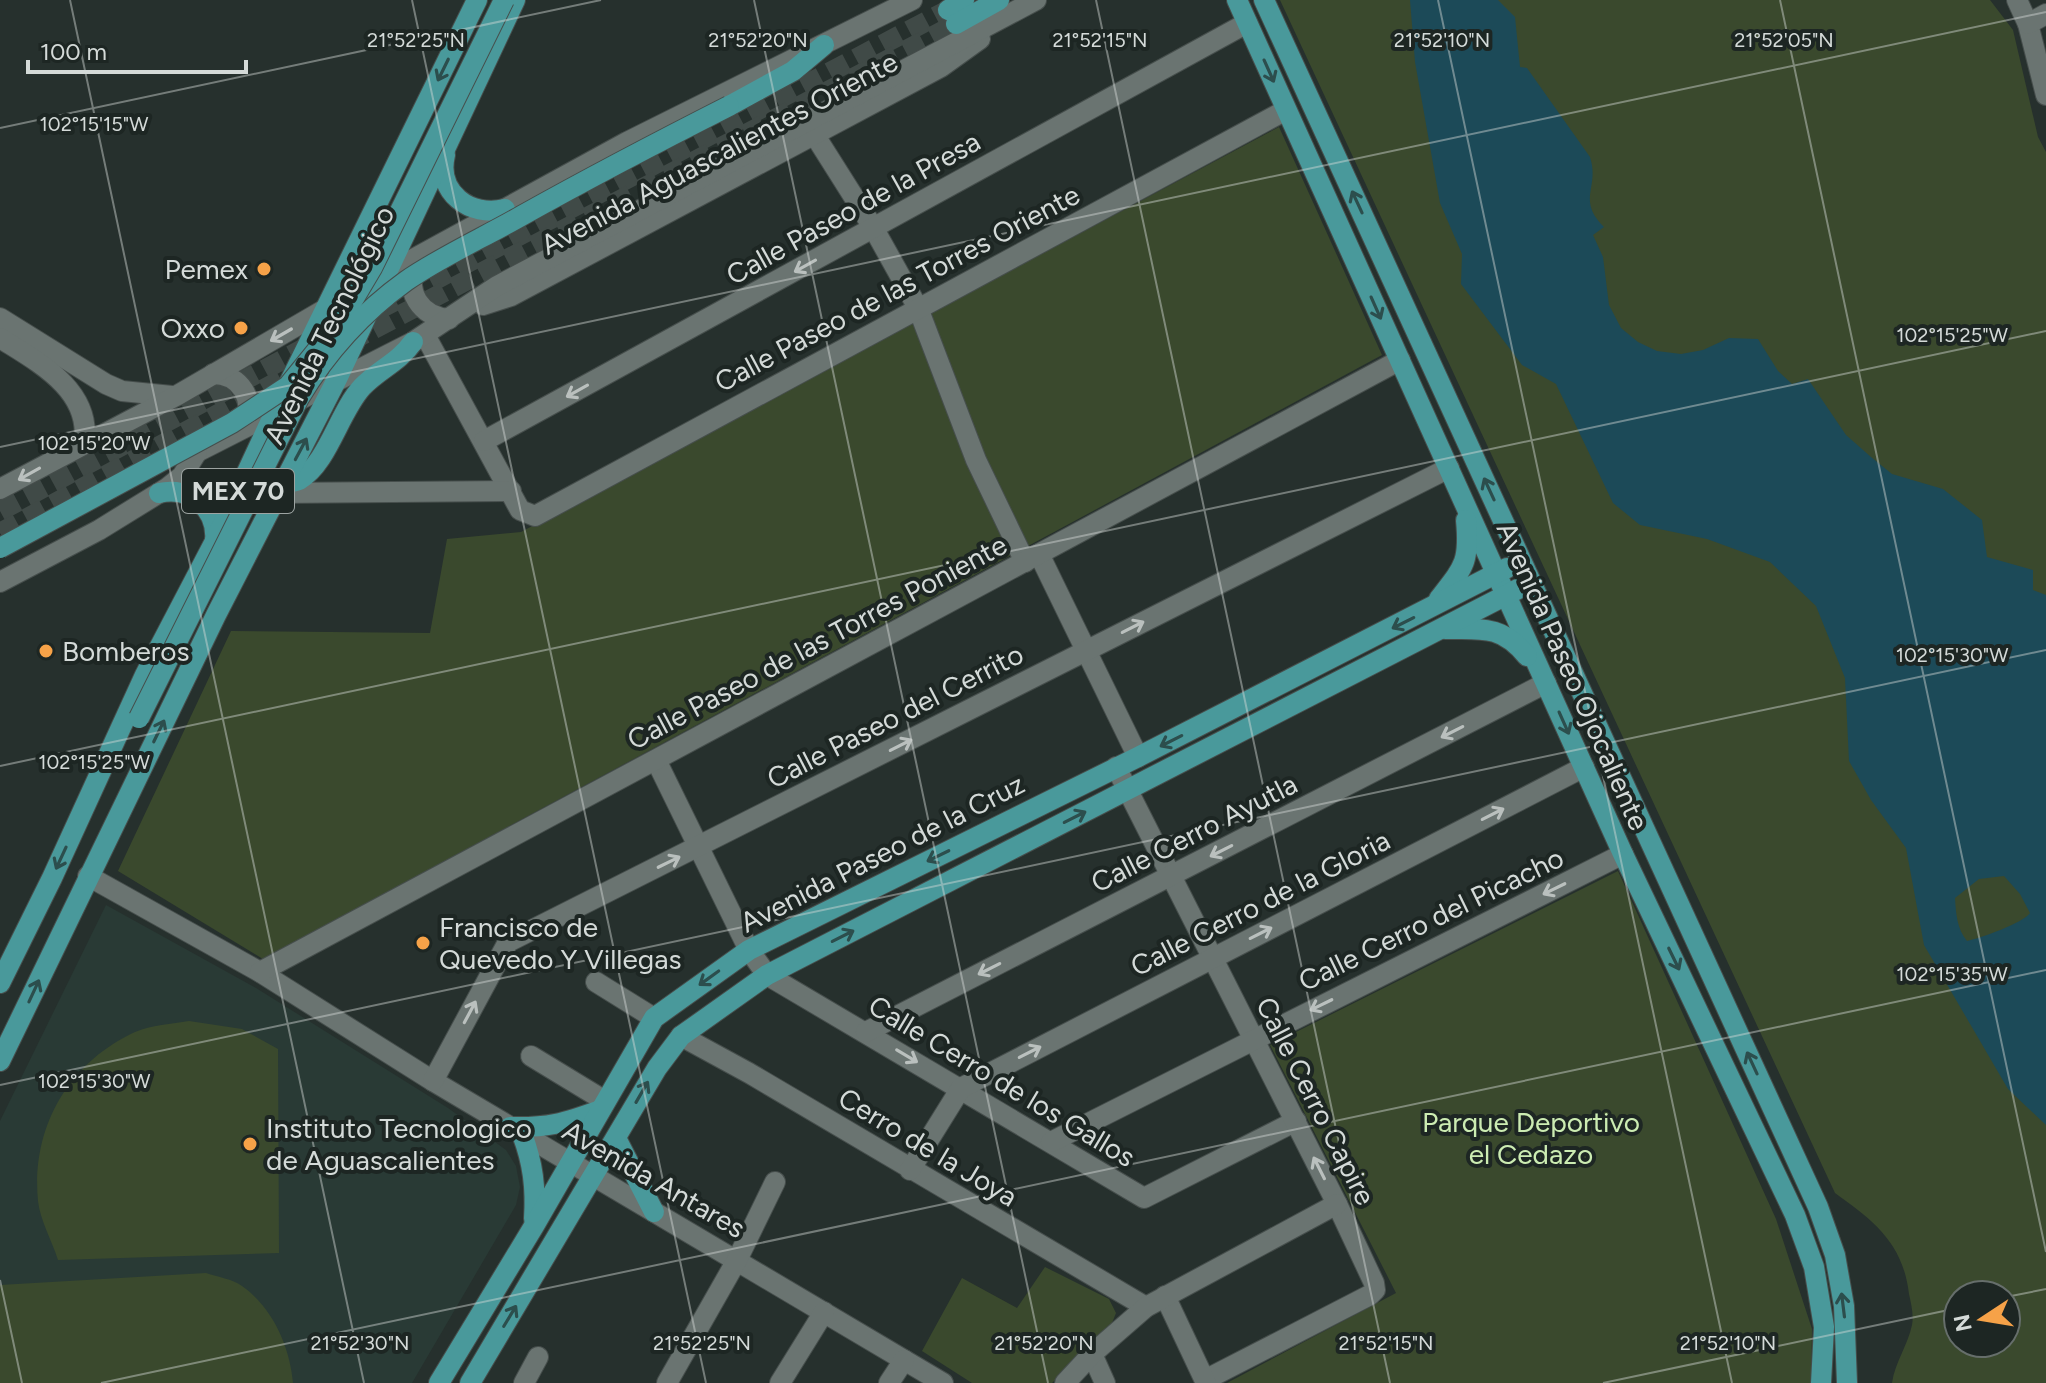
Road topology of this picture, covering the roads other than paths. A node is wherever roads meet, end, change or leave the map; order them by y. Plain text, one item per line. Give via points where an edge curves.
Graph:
1 (477, 0) edge
2 (504, 0) edge
3 (515, 0) edge
4 (912, 0) edge
5 (1036, 0) edge
6 (1237, 0) edge
7 (1264, 0) edge
8 (2017, 0) edge
9 (997, 10) edge
10 (956, 11) tunnel mouth
11 (2037, 19) edge
12 (1247, 23) junction
13 (824, 45) junction
14 (2046, 95) edge
15 (1286, 110) junction
16 (814, 134) junction
17 (445, 152) junction
18 (505, 209) junction
19 (874, 229) junction
20 (422, 255) junction
21 (384, 275) junction
22 (328, 306) junction
23 (918, 308) junction
24 (453, 317) junction
25 (0, 318) edge
26 (0, 338) edge
27 (419, 339) junction
28 (1400, 360) junction
29 (213, 374) junction
30 (337, 379) junction
31 (176, 396) junction
32 (274, 414) junction
33 (239, 431) junction
34 (484, 441) junction
35 (84, 443) junction
36 (197, 452) junction
37 (1449, 468) junction
38 (0, 489) edge
39 (279, 489) junction
40 (511, 491) junction
41 (159, 493) junction
42 (1465, 504) junction
43 (214, 543) junction
44 (0, 548) edge
45 (1032, 558) junction
46 (0, 559) edge
47 (1521, 560) junction
48 (1496, 573) junction
49 (0, 582) edge
50 (1532, 582) junction
51 (1506, 596) junction
52 (1433, 607) junction
53 (1441, 629) junction
54 (1087, 651) junction
55 (1544, 679) junction
56 (1138, 757) junction
57 (656, 760) junction
58 (1116, 767) junction
59 (1584, 767) junction
60 (1127, 790) junction
61 (75, 827) junction
62 (699, 848) junction
63 (1623, 854) junction
64 (88, 876) junction
65 (1171, 877) junction
66 (749, 950) junction
67 (1213, 958) junction
68 (260, 972) junction
69 (767, 975) junction
70 (596, 982) dead end
71 (0, 983) edge
72 (654, 1018) junction
73 (866, 1032) junction
74 (681, 1036) junction
75 (1253, 1039) junction
76 (531, 1056) dead end
77 (0, 1061) edge
78 (433, 1081) junction
79 (961, 1088) junction
80 (602, 1106) junction
81 (1296, 1121) junction
82 (516, 1130) junction
83 (616, 1138) junction
84 (1051, 1142) junction
85 (570, 1162) junction
86 (910, 1170) junction
87 (595, 1177) junction
88 (775, 1182) dead end
89 (1337, 1204) junction
90 (654, 1212) junction
91 (534, 1226) junction
92 (737, 1260) junction
93 (1165, 1296) junction
94 (1146, 1307) junction
95 (824, 1312) junction
96 (1092, 1354) junction
97 (538, 1357) dead end
98 (904, 1360) junction
99 (1205, 1382) edge
100 (439, 1383) edge
101 (470, 1383) edge
102 (524, 1383) edge
103 (667, 1383) edge
104 (780, 1383) edge
105 (889, 1383) edge
106 (943, 1383) edge
107 (1065, 1383) edge
108 (1105, 1383) edge
109 (1821, 1383) edge
110 (1847, 1383) edge

1 -> 22 main road, Avenida Tecnológico / MEX 70
2 - 44 main road, bridge via 372,268 328,339 296,378 232,423
3 - 17 main road, Avenida Tecnológico / MEX 70
4 - 13 street, Avenida Aguascalientes Oriente
5 - 9 street, Avenida Aguascalientes Oriente
6 - 12 main road, Avenida Paseo Ojocaliente
47 -> 7 main road, Avenida Paseo Ojocaliente
8 - 11 street
9 - 10 main road, Avenida Aguascalientes Oriente
9 - 16 street, Avenida Aguascalientes Oriente via 979,39 956,58
9 - 24 street, Avenida Aguascalientes Oriente via 497,286
11 - 14 street
12 -> 15 main road, Avenida Paseo Ojocaliente
12 - 19 street, Calle Paseo de la Presa
13 - 18 street, Avenida Aguascalientes Oriente
13 - 61 main road, bridge via 793,71 409,279 347,333 299,398 92,815
15 - 23 street, Calle Paseo de las Torres Oriente
15 -> 28 main road, Avenida Paseo Ojocaliente
16 - 19 street
16 - 24 street, Avenida Aguascalientes Oriente via 511,296
17 - 18 main road via 443,171 454,196 477,211
17 - 21 main road, Avenida Tecnológico / MEX 70
18 - 20 street, Avenida Aguascalientes Oriente
19 - 23 street
19 -> 34 street, Calle Paseo de la Presa
20 - 21 street, Avenida Aguascalientes Oriente
20 - 24 street via 411,275 415,298 425,311
21 - 22 street, Avenida Aguascalientes Oriente
21 - 30 main road, Avenida Tecnológico / MEX 70
22 -> 29 street, Avenida Aguascalientes Oriente
22 - 32 main road, Avenida Tecnológico / MEX 70
23 - 40 street, Calle Paseo de las Torres Oriente via 535,516 520,510
23 - 45 street via 976,460
24 - 27 street, Avenida Aguascalientes Oriente
25 - 31 street via 106,384 151,396
26 - 35 street via 54,372 67,388 82,414
27 - 30 street, Avenida Aguascalientes Oriente
27 - 34 street
27 - 39 main road via 354,396 318,461 300,479
28 - 37 main road, Avenida Paseo Ojocaliente
28 - 45 street, Calle Paseo de las Torres Poniente
29 - 31 street, Avenida Aguascalientes Oriente
29 - 33 street via 234,379 247,397 249,412
30 - 32 street, Avenida Aguascalientes Oriente
39 -> 30 main road, Avenida Tecnológico / MEX 70
31 - 35 street, Avenida Aguascalientes Oriente
32 - 33 street, Avenida Aguascalientes Oriente
32 - 43 main road, Avenida Tecnológico / MEX 70
33 - 36 street, Avenida Aguascalientes Oriente
34 - 40 street
35 -> 38 street, Avenida Aguascalientes Oriente
36 - 41 street, Avenida Aguascalientes Oriente via 182,476
36 - 46 street, Avenida Aguascalientes Oriente
37 - 42 main road, Avenida Paseo Ojocaliente
54 -> 37 street, Calle Paseo del Cerrito
39 - 40 street
64 -> 39 main road, Avenida Tecnológico / MEX 70
41 - 43 main road via 185,493 201,502 214,525
41 - 49 street, Avenida Aguascalientes Oriente
42 - 48 main road, Avenida Paseo Ojocaliente
42 - 52 main road via 1465,563
43 - 61 main road, Avenida Tecnológico / MEX 70
45 - 54 street
45 - 57 street, Calle Paseo de las Torres Poniente
47 - 48 main road, Avenida Paseo de la Cruz
47 - 50 main road, Avenida Paseo Ojocaliente
48 - 51 main road, Avenida Paseo Ojocaliente
48 - 52 main road, Avenida Paseo de la Cruz
50 - 51 main road, Avenida Paseo de la Cruz
110 -> 50 main road, Avenida Paseo Ojocaliente via 1844,1306 1835,1255 1818,1207
51 - 53 main road, Avenida Paseo de la Cruz
51 - 55 main road, Avenida Paseo Ojocaliente
52 -> 56 main road, Avenida Paseo de la Cruz
53 - 55 main road via 1505,634
53 - 60 main road, Avenida Paseo de la Cruz
54 - 56 street
62 -> 54 street, Calle Paseo del Cerrito
55 -> 59 main road, Avenida Paseo Ojocaliente
55 -> 65 street, Calle Cerro Ayutla
56 - 58 main road, Avenida Paseo de la Cruz
57 - 62 street
57 - 68 street, Calle Paseo de las Torres Poniente
58 - 60 street, Calle Cerro Capire
58 -> 66 main road, Avenida Paseo de la Cruz
59 - 63 main road, Avenida Paseo Ojocaliente
67 -> 59 street, Calle Cerro de la Gloria
60 - 65 street, Calle Cerro Capire
69 -> 60 main road, Avenida Paseo de la Cruz
61 -> 71 main road, Avenida Tecnológico / MEX 70
62 - 66 street
78 -> 62 street, Calle Paseo del Cerrito via 508,942
63 -> 75 street, Calle Cerro del Picacho
63 -> 109 main road, Avenida Paseo Ojocaliente via 1795,1215 1814,1267 1824,1327
64 - 68 street, Avenida Antares
77 -> 64 main road, Avenida Tecnológico / MEX 70
65 - 67 street, Calle Cerro Capire
65 -> 73 street, Calle Cerro Ayutla
66 - 69 street
66 -> 72 main road, Avenida Paseo de la Cruz
67 - 75 street, Calle Cerro Capire
79 -> 67 street, Calle Cerro de la Gloria
68 - 78 street, Avenida Antares
69 - 73 street, Calle Cerro de los Gallos
69 - 74 main road, Avenida Paseo de la Cruz
70 - 72 street
72 - 80 main road, Avenida Paseo de la Cruz
73 -> 79 street, Calle Cerro de los Gallos
83 -> 74 main road, Avenida Paseo de la Cruz
74 - 86 street, Cerro de la Joya
75 - 81 street, Calle Cerro Capire
75 - 84 street, Calle Cerro del Picacho
76 - 80 street
78 - 82 street, Avenida Antares
79 - 84 street, Calle Cerro de los Gallos
79 - 86 street
80 - 82 main road via 563,1124
80 - 85 main road, Avenida Paseo de la Cruz
81 - 84 street, Calle Cerro de los Gallos via 1144,1198
89 -> 81 street, Calle Cerro Capire
82 - 85 street, Avenida Antares
82 - 91 main road via 532,1159
83 - 87 main road, Avenida Paseo de la Cruz
83 - 90 main road
85 - 87 street, Avenida Antares
85 - 91 main road, Avenida Paseo de la Cruz
86 - 94 street, Cerro de la Joya
87 - 90 street, Avenida Antares
101 -> 87 main road, Avenida Paseo de la Cruz
88 - 92 street
89 - 93 street
89 - 99 street, Calle Cerro Capire via 1375,1290
90 - 92 street, Avenida Antares
91 - 100 main road, Avenida Paseo de la Cruz
92 - 95 street, Avenida Antares
92 - 103 street
93 - 94 street
93 - 99 street
94 - 96 street
95 - 98 street, Avenida Antares
95 - 104 street
96 - 107 street
96 - 108 street
97 - 102 street
98 - 105 street
98 - 106 street, Avenida Antares

